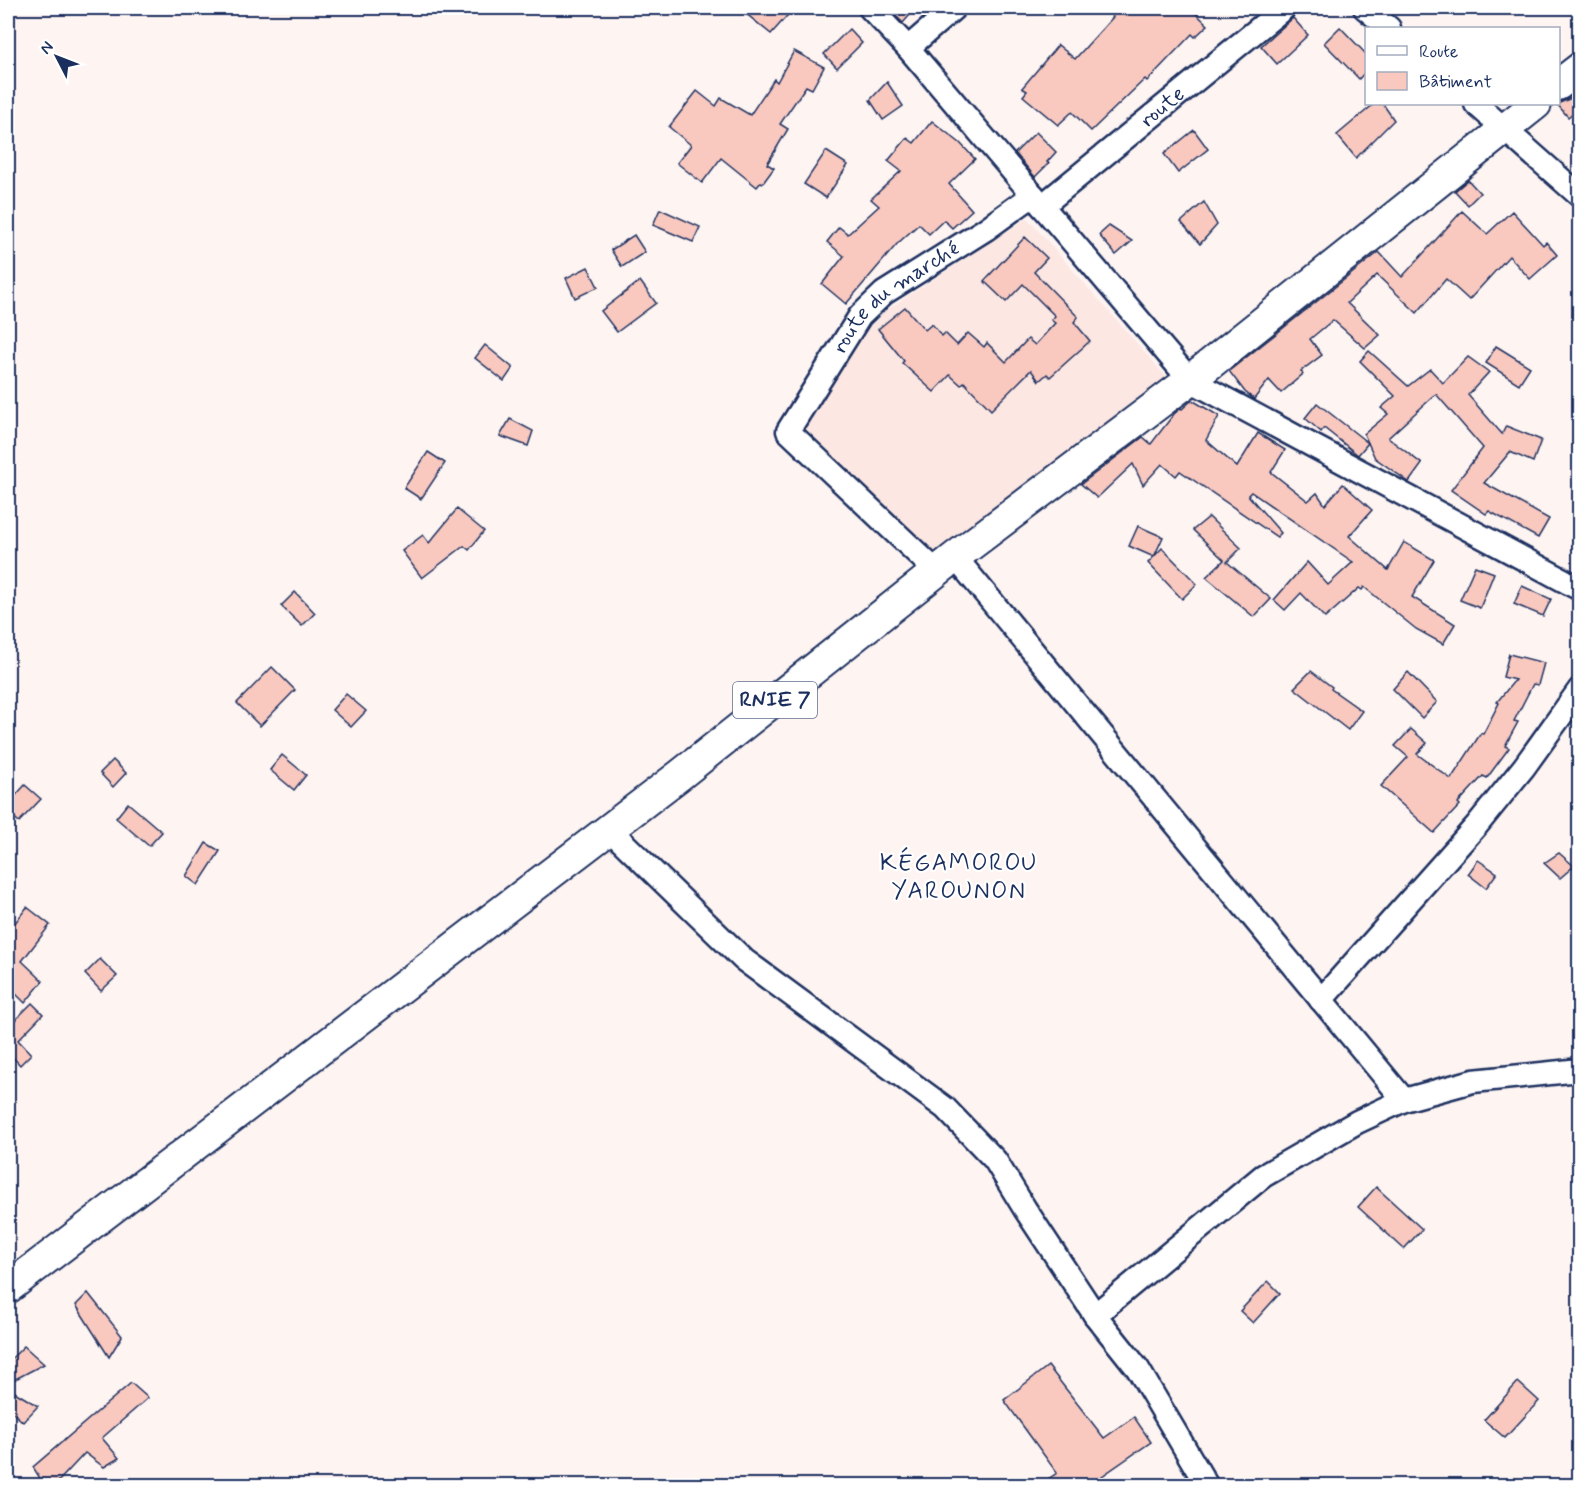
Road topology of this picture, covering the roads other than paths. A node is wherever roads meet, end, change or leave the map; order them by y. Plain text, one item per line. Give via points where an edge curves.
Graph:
1 (870, 8) edge
2 (954, 8) edge
3 (1284, 8) edge
4 (1365, 8) edge
5 (1388, 27) edge
6 (908, 48) junction
7 (1580, 68) edge
8 (1560, 83) edge
9 (1477, 105) edge
10 (1535, 105) edge
11 (1506, 129) junction
12 (1580, 196) edge
13 (1038, 201) junction
14 (1190, 380) junction
15 (946, 564) junction
16 (1580, 589) edge
17 (1580, 689) edge
18 (609, 829) junction
19 (1321, 1000) junction
20 (1580, 1070) edge
21 (1404, 1100) junction
22 (8, 1288) edge
23 (1095, 1315) junction
24 (1207, 1485) edge

1 - 6 street
2 - 6 street
3 - 13 street, route
4 - 5 street
6 - 13 street
7 - 8 main road
9 - 11 street
10 - 11 main road, RNIE 7
11 - 12 street
11 - 14 main road, RNIE 7
13 - 14 street
13 - 15 street, route du marché via 884,293 860,316 788,431
14 - 15 main road, RNIE 7
14 - 16 street
15 - 18 main road, RNIE 7
15 - 19 street
17 - 19 street via 1477,825
18 - 22 main road, RNIE 7
18 - 23 street via 744,960 945,1108 995,1160
19 - 21 street
20 - 21 street via 1473,1081
21 - 23 street via 1263,1176
23 - 24 street via 1138,1369

